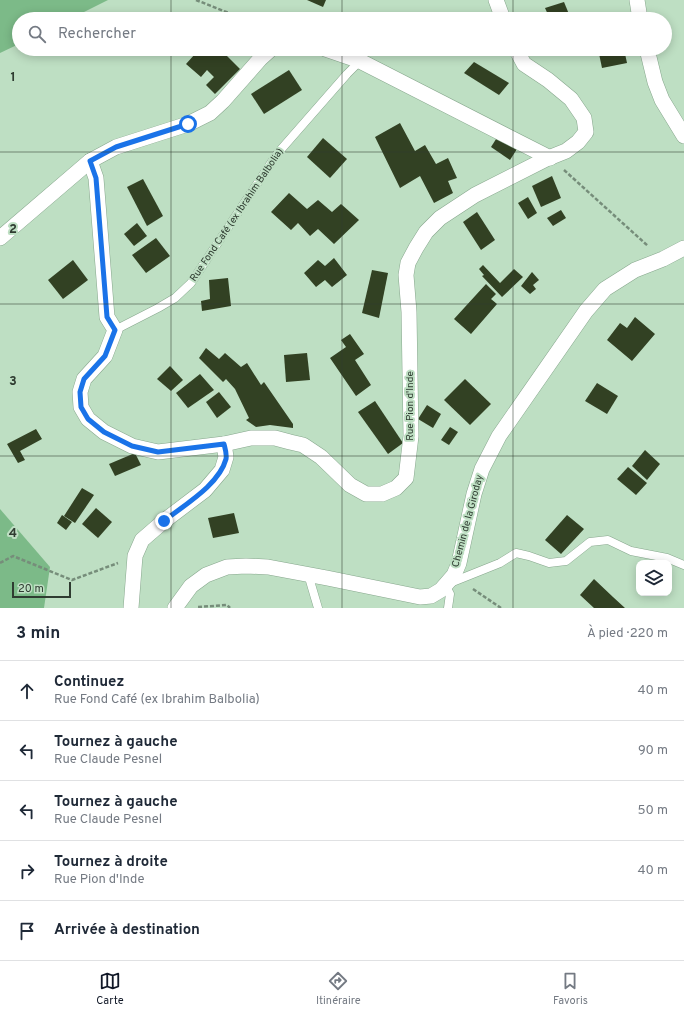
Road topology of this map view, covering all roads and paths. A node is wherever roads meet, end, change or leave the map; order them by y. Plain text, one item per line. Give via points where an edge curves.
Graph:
1 (196, 0) edge
2 (496, 0) edge
3 (637, 0) edge
4 (226, 12) edge
5 (500, 12) edge
6 (639, 12) edge
7 (263, 56) edge
8 (345, 56) edge
9 (520, 56) edge
10 (649, 56) edge
11 (360, 61) junction
12 (684, 136) edge
13 (550, 158) junction
14 (90, 161) junction
15 (0, 238) edge
16 (684, 248) edge
17 (662, 259) junction
18 (115, 330) junction
19 (224, 444) junction
20 (135, 556) junction
21 (0, 563) edge
22 (684, 565) edge
23 (308, 574) junction
24 (460, 579) junction
25 (445, 585) junction
26 (178, 604) edge
27 (131, 608) edge
28 (230, 608) edge
29 (318, 608) edge
30 (448, 608) edge
31 (501, 608) edge

1 - 4 path
2 - 5 street
3 - 6 street
7 - 14 street via 210,113 188,124 116,147
8 - 11 street
9 - 13 street, Rue Pion d'Inde via 524,64 571,99 584,118 586,132 578,142
10 - 12 street via 662,100
11 - 13 street
11 - 18 lane, Rue Fond Café (ex Ibrahim Balbolia) via 277,154 191,283 175,298
13 - 17 path
13 - 19 street, Rue Pion d'Inde via 475,195 440,218 426,232 408,263 406,275 412,436 406,478 396,488 382,494 366,494 350,485 322,457 303,445 275,438 251,438
14 - 15 street
14 - 18 street via 96,178 107,317
16 - 17 street, Chemin de la Giroday
17 - 25 street, Chemin de la Giroday via 635,270 606,289 586,311 499,436 482,469 474,494 459,563 454,575
18 - 19 street, Rue Pion d'Inde via 105,356 84,379 80,392 81,407 88,419 104,432 132,446 158,452
19 - 20 street via 226,457 222,470 205,490 142,540
20 - 21 path via 72,580 13,556
20 - 27 street
22 - 24 lane via 667,558 631,551 608,540 590,542 566,561 549,563 516,553 500,563
23 - 25 street, Chemin de la Giroday via 420,597 431,596
23 - 26 street, Chemin de la Giroday via 268,567 227,568 206,575 191,586
23 - 29 lane
24 - 25 lane
24 - 31 path
25 - 30 lane via 450,594
26 - 28 path via 198,607 227,605

